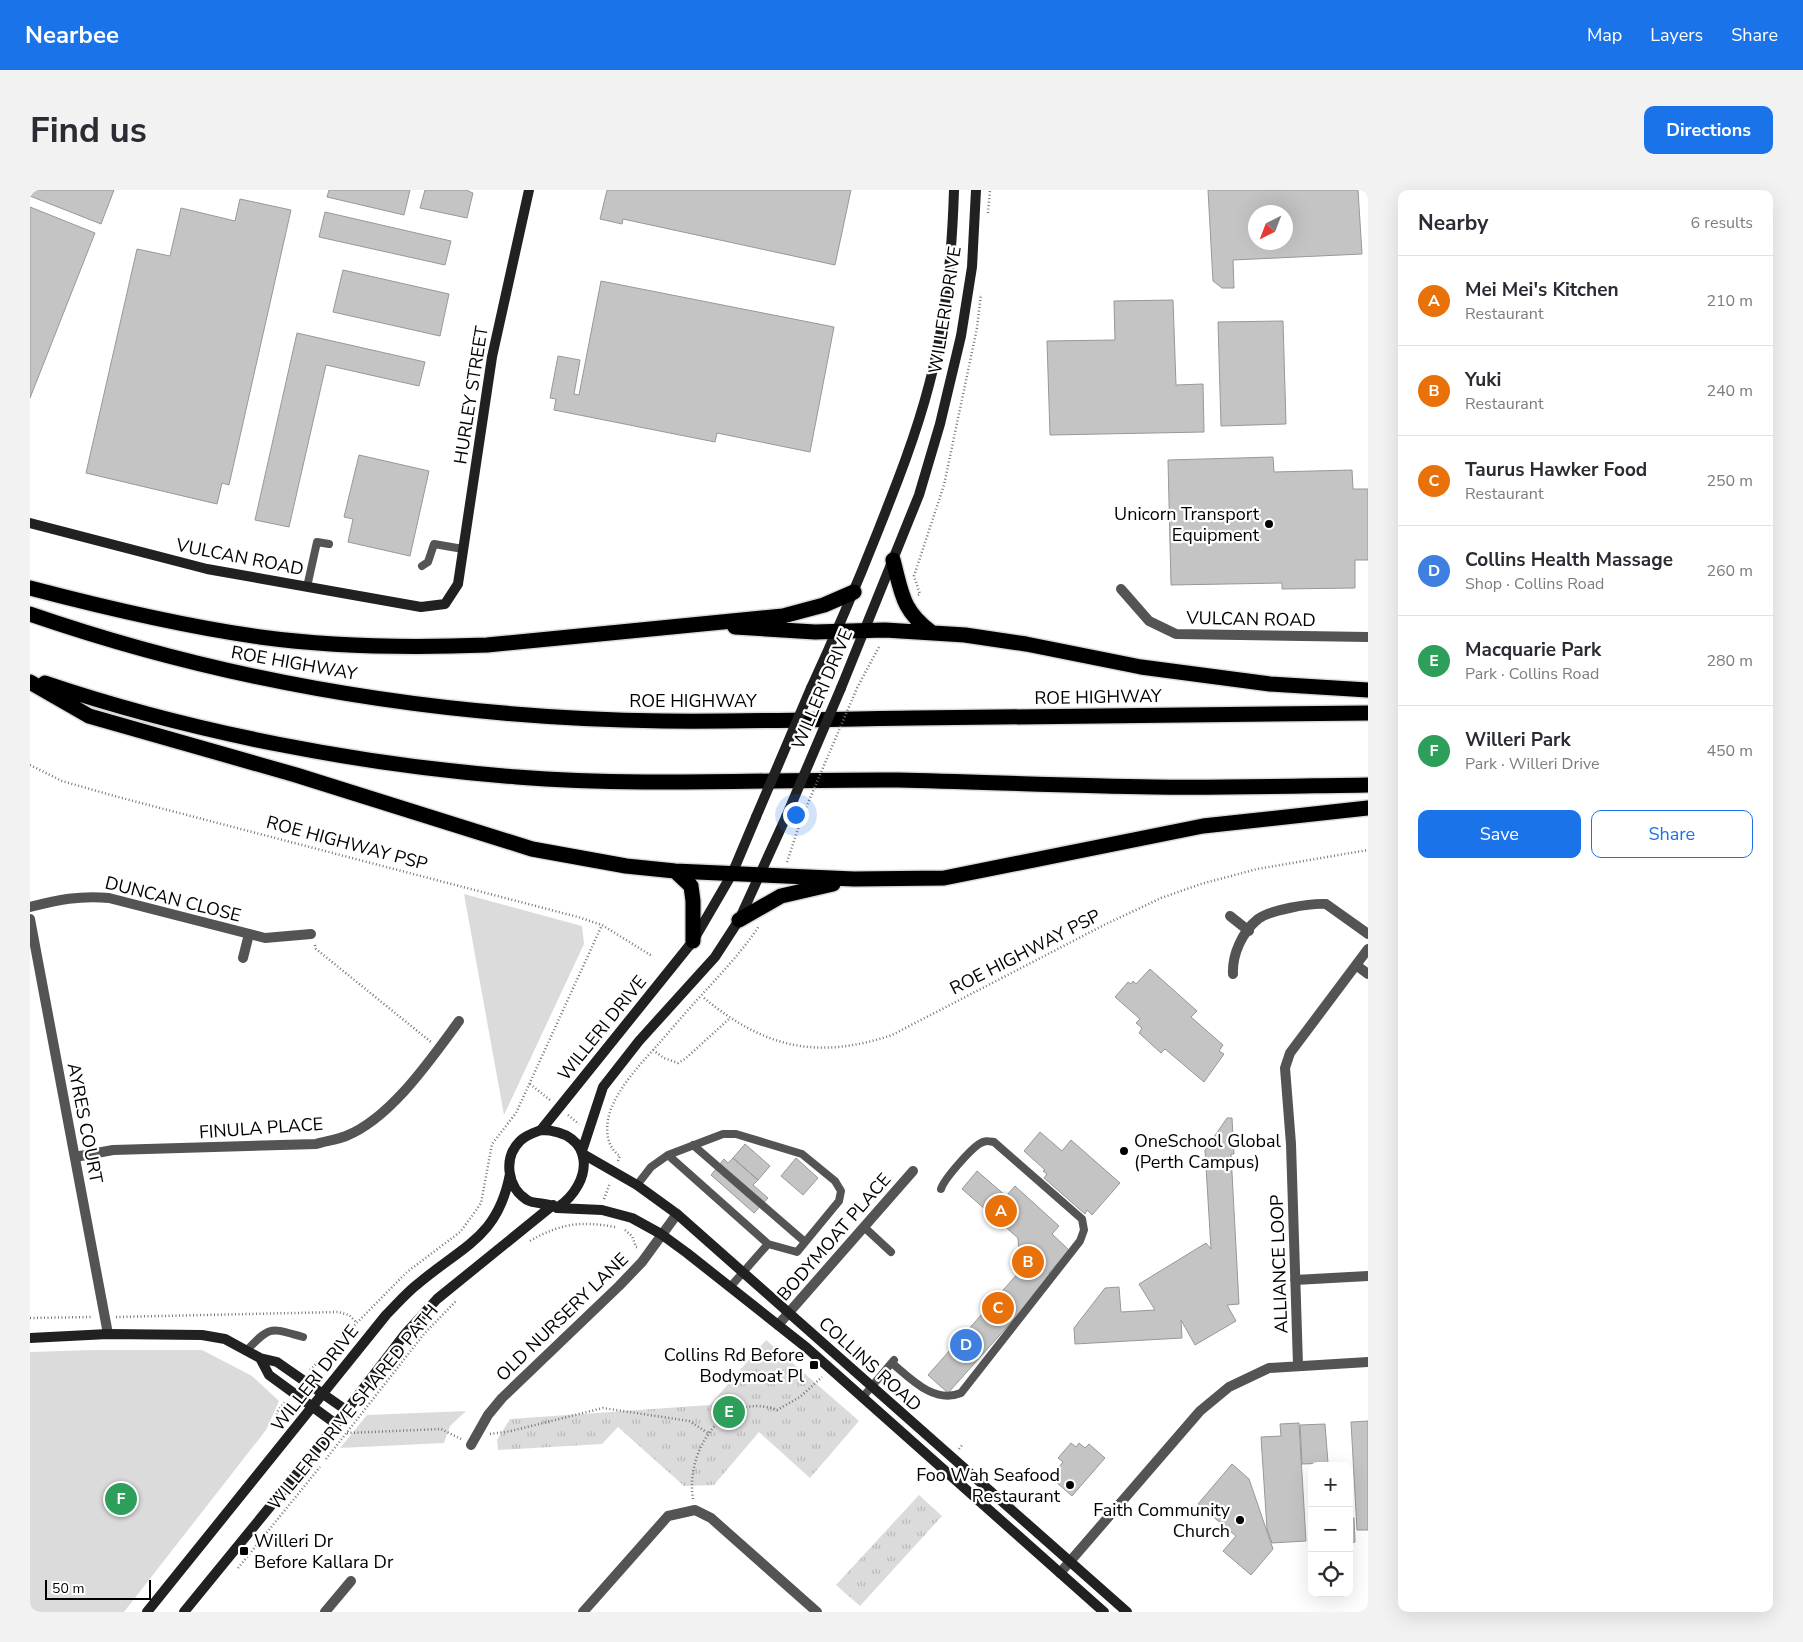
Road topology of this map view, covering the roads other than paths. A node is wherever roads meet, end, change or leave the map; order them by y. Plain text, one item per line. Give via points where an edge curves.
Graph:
1 (529, 190) edge
2 (954, 190) edge
3 (976, 190) edge
4 (30, 523) edge
5 (329, 544) dead end
6 (463, 550) junction
7 (893, 560) junction
8 (422, 566) dead end
9 (307, 587) junction
10 (30, 588) edge
11 (1121, 588) dead end
12 (854, 592) junction
13 (445, 604) joint
14 (30, 614) edge
15 (691, 624) junction
16 (865, 631) junction
17 (836, 632) junction
18 (931, 632) junction
19 (1368, 637) edge
20 (30, 678) edge
21 (30, 682) edge
22 (1368, 690) edge
23 (1368, 713) edge
24 (1368, 785) edge
25 (1368, 808) edge
26 (676, 871) junction
27 (732, 874) junction
28 (759, 876) junction
29 (854, 880) junction
30 (30, 907) edge
31 (1230, 916) dead end
32 (30, 919) edge
33 (739, 920) junction
34 (1248, 931) junction
35 (249, 934) junction
36 (311, 934) road end
37 (1368, 934) edge
38 (694, 941) junction
39 (1368, 949) edge
40 (242, 958) dead end
41 (1356, 965) junction
42 (1233, 974) dead end
43 (1368, 974) edge
44 (459, 1021) dead end
45 (541, 1130) junction
46 (693, 1145) junction
47 (582, 1153) junction
48 (668, 1155) junction
49 (75, 1157) junction
50 (913, 1171) dead end
51 (510, 1174) junction
52 (638, 1185) junction
53 (941, 1189) dead end
54 (555, 1207) junction
55 (677, 1214) junction
56 (864, 1227) junction
57 (662, 1234) junction
58 (805, 1242) junction
59 (768, 1244) junction
60 (892, 1252) dead end
61 (744, 1272) junction
62 (1368, 1276) edge
63 (1295, 1280) junction
64 (731, 1286) junction
65 (788, 1314) junction
66 (778, 1325) junction
67 (108, 1334) junction
68 (302, 1337) dead end
69 (30, 1338) edge
70 (247, 1350) junction
71 (260, 1358) junction
72 (1368, 1362) edge
73 (1298, 1365) junction
74 (871, 1386) junction
75 (322, 1393) junction
76 (862, 1398) junction
77 (312, 1407) junction
78 (346, 1410) junction
79 (336, 1424) junction
80 (471, 1444) road end
81 (1070, 1562) junction
82 (1060, 1572) junction
83 (351, 1580) dead end
84 (147, 1612) edge
85 (184, 1612) edge
86 (325, 1612) edge
87 (582, 1612) edge
88 (817, 1612) edge
89 (1104, 1612) edge
90 (1126, 1612) edge

1 - 6 main road, HURLEY STREET via 492,357
2 - 12 main road, WILLERI DRIVE via 952,245 930,383 914,437
3 - 7 main road, WILLERI DRIVE via 972,267 961,336 919,494
4 - 9 main road, VULCAN ROAD via 207,569
5 - 9 lane via 317,542
6 - 8 lane via 434,544 428,562
6 - 13 main road, HURLEY STREET via 458,584
7 - 16 main road, WILLERI DRIVE
7 - 18 highway via 904,600 914,619
9 - 13 main road, VULCAN ROAD via 421,608
10 - 15 highway via 127,613 251,635 366,646 487,645
11 - 19 street, VULCAN ROAD via 1149,621 1176,634
12 - 15 highway via 824,605 783,616
12 - 17 main road, WILLERI DRIVE
14 - 23 highway, ROE HIGHWAY via 140,648 287,683 511,714 663,721
15 - 17 highway
16 - 17 highway
16 - 18 highway
16 - 28 main road, WILLERI DRIVE, bridge
17 - 27 main road, WILLERI DRIVE, bridge
18 - 22 highway via 1026,644 1141,667 1270,684
20 - 24 highway via 163,718 240,735 378,761 517,777 643,782 897,780 1156,787
21 - 26 highway via 89,716 296,775 532,849 626,866
25 - 29 highway via 1203,826 944,878
26 - 27 highway
26 - 38 highway via 691,886
27 - 28 highway
27 - 38 main road, WILLERI DRIVE
28 - 29 highway
28 - 33 main road, WILLERI DRIVE
29 - 33 highway via 781,896
30 - 35 street, DUNCAN CLOSE via 70,897 109,898
31 - 34 street
32 - 49 street, AYRES COURT
33 - 47 main road, WILLERI DRIVE via 715,957 639,1041 604,1087
34 - 37 street via 1258,919 1274,912 1320,904 1332,907
34 - 42 street via 1232,960
35 - 36 street, DUNCAN CLOSE via 264,938
35 - 40 street, DUNCAN CLOSE
38 - 45 main road, WILLERI DRIVE
39 - 41 street, ALLIANCE LOOP
41 - 43 street
41 - 63 street, ALLIANCE LOOP via 1290,1053 1285,1068
44 - 49 street, FINULA PLACE via 390,1104 370,1122 346,1136 316,1144 113,1150
45 - 47 main road via 567,1135
45 - 51 main road, WILLERI DRIVE via 525,1136 518,1143 512,1154
46 - 48 lane
46 - 58 lane
46 - 58 lane via 723,1134 736,1134 802,1154 835,1181 841,1191 839,1201
47 - 52 main road, COLLINS ROAD
47 - 54 main road, WILLERI DRIVE via 584,1166 580,1184 572,1197
48 - 52 lane via 651,1167
48 - 59 lane
49 - 67 street, AYRES COURT
50 - 56 street, BODYMOAT PLACE
51 - 54 main road via 519,1193 528,1200
51 - 75 main road, WILLERI DRIVE via 500,1210 478,1239 418,1283 386,1315
52 - 55 main road, COLLINS ROAD
53 - 74 lane via 978,1144 986,1140 994,1142 1082,1219 1084,1230 1080,1241 961,1393 952,1397 924,1389 893,1361
54 - 57 main road, COLLINS ROAD via 602,1210 632,1218
54 - 78 main road, WILLERI DRIVE via 436,1299
55 - 57 street, OLD NURSERY LANE
55 - 61 main road, COLLINS ROAD
56 - 60 lane
56 - 65 street, BODYMOAT PLACE
57 - 64 main road, COLLINS ROAD
57 - 80 street, OLD NURSERY LANE via 620,1286 502,1398
58 - 59 lane via 797,1252
59 - 61 lane
61 - 64 lane
61 - 65 main road, COLLINS ROAD
62 - 63 street
63 - 73 street, ALLIANCE LOOP
64 - 66 main road, COLLINS ROAD
65 - 66 street, BODYMOAT PLACE
65 - 74 main road, COLLINS ROAD
66 - 76 main road, COLLINS ROAD
67 - 69 main road
67 - 70 main road via 202,1335 225,1340
68 - 70 lane via 275,1330 265,1331
70 - 71 main road
71 - 75 main road via 277,1362
71 - 77 main road via 269,1375
72 - 73 street
73 - 81 street via 1269,1368 1234,1383 1200,1410
74 - 76 lane
74 - 81 main road, COLLINS ROAD
75 - 77 main road, WILLERI DRIVE
75 - 78 main road
76 - 82 main road, COLLINS ROAD
77 - 79 main road
77 - 84 main road, WILLERI DRIVE
78 - 79 main road, WILLERI DRIVE
79 - 85 main road, WILLERI DRIVE
81 - 82 street
81 - 90 main road, COLLINS ROAD
82 - 89 main road, COLLINS ROAD
83 - 86 street
87 - 88 street via 668,1516 695,1510 711,1518

